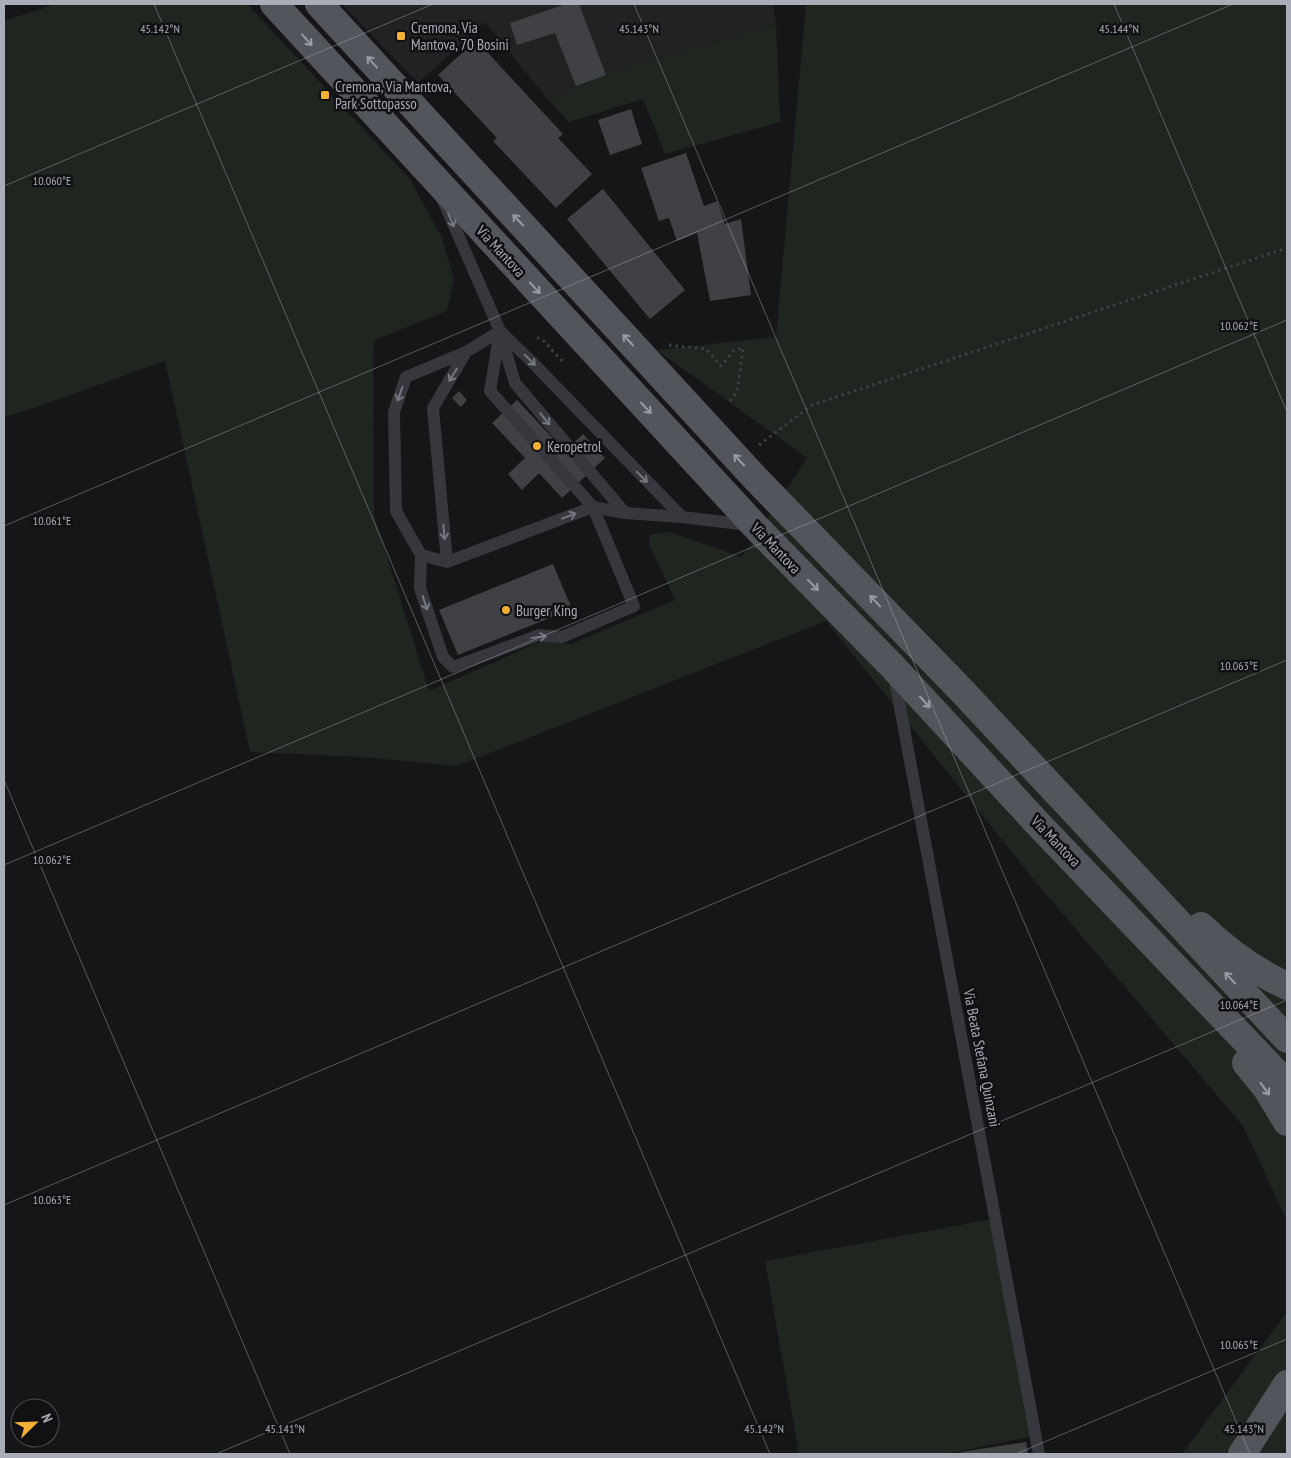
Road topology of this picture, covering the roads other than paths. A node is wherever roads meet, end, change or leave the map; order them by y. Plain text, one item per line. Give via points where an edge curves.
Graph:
1 (274, 4) edge
2 (319, 4) edge
3 (432, 176) junction
4 (500, 331) junction
5 (466, 352) junction
6 (593, 507) junction
7 (625, 513) junction
8 (682, 517) junction
9 (754, 525) junction
10 (422, 556) junction
11 (446, 562) junction
12 (893, 668) junction
13 (963, 692) junction
14 (1040, 826) junction
15 (1287, 986) edge
16 (1287, 1039) edge
17 (1287, 1084) edge
18 (1287, 1122) edge
19 (1287, 1384) edge
20 (1039, 1454) edge
21 (1242, 1454) edge

1 -> 3 main road, Via Mantova
13 -> 2 main road via 757,480
3 -> 4 lane
3 -> 9 main road, Via Mantova
4 - 5 lane
4 - 6 lane via 490,391
4 -> 7 lane via 515,383
4 -> 8 lane
5 -> 10 lane via 406,377 394,412 396,511
5 -> 11 lane via 433,408
6 - 7 lane
10 -> 6 lane via 420,588 443,657 453,667 539,635 562,637 634,606
11 -> 6 lane
7 - 8 lane
8 - 9 lane
9 -> 12 main road, Via Mantova
10 - 11 lane
12 -> 14 main road, Via Mantova
12 - 20 lane, Via Beata Stefana Quinzani
13 - 15 main road via 1212,936 1249,965
16 -> 13 main road
14 - 17 main road, Via Mantova
14 -> 18 main road via 1230,1043
19 - 21 main road

